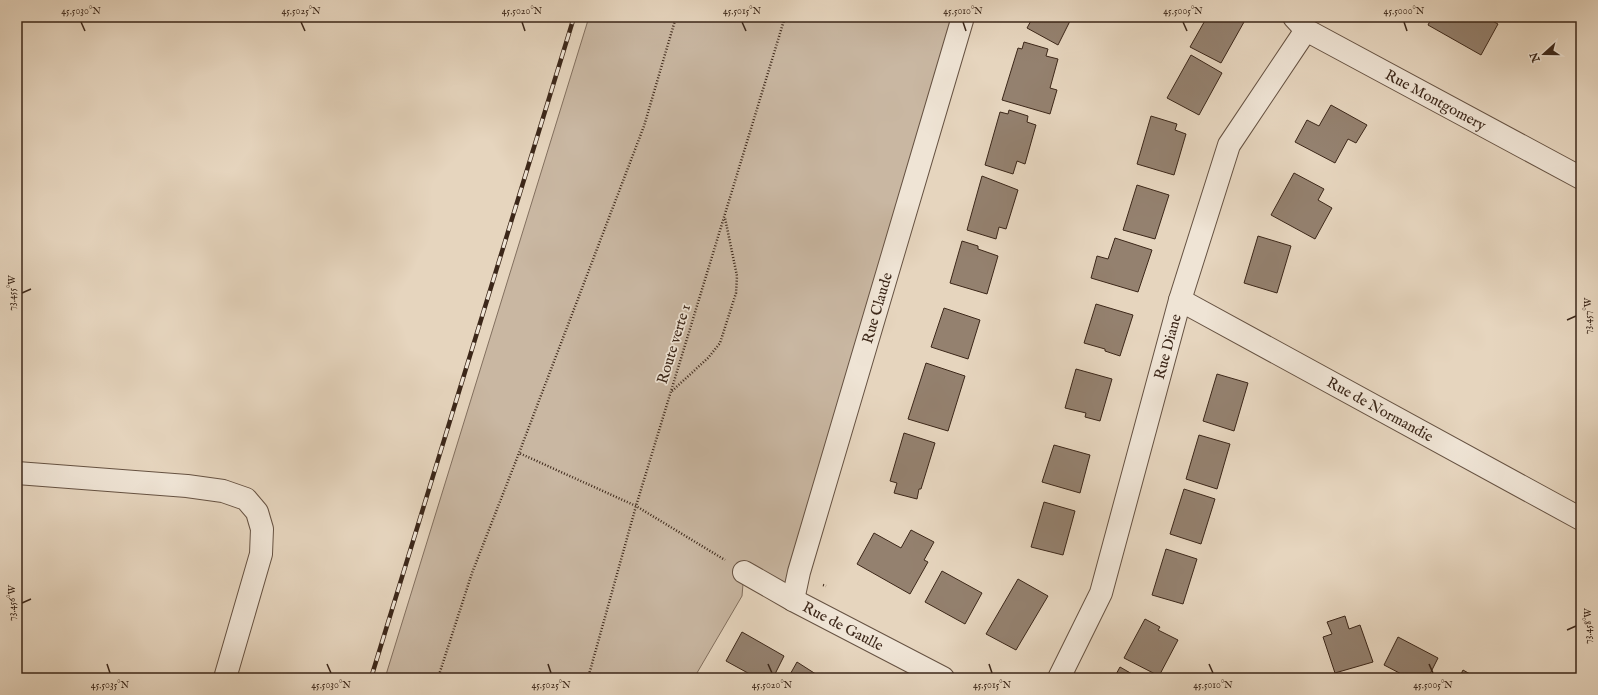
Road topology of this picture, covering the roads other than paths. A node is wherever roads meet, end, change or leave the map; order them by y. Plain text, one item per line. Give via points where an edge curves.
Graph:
1 (963, 17) edge
2 (1300, 24) edge
3 (1581, 178) edge
4 (1180, 300) junction
5 (17, 473) edge
6 (1581, 519) edge
7 (744, 572) road end
8 (793, 600) junction
9 (225, 678) edge
10 (943, 678) edge
11 (1059, 678) edge

1 - 8 street, Rue Claude via 799,572
2 - 3 street, Rue Montgomery
2 - 4 street, Rue Diane via 1229,145
4 - 6 street, Rue de Normandie
4 - 11 street, Rue Diane via 1101,593
5 - 9 street via 187,486 223,491 246,500 257,512 262,529 261,554
7 - 8 street, Rue de Gaulle
8 - 10 street, Rue de Gaulle

